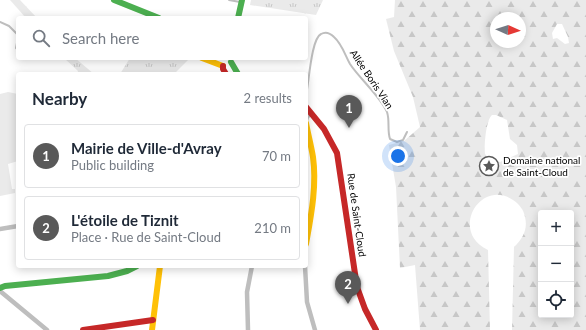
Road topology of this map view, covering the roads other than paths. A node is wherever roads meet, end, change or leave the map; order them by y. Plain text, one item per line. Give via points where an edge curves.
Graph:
1 (229, 0) edge
2 (118, 1) edge
3 (242, 1) edge
4 (154, 16) edge
5 (238, 16) edge
6 (0, 22) edge
7 (16, 33) edge
8 (207, 60) edge
9 (232, 60) edge
10 (223, 66) junction
11 (225, 72) edge
12 (237, 72) edge
13 (308, 81) edge
14 (308, 109) edge
15 (311, 113) junction
16 (308, 117) edge
17 (407, 132) dead end
18 (308, 133) edge
19 (16, 226) edge
20 (0, 229) edge
21 (308, 234) edge
22 (133, 268) edge
23 (160, 268) edge
24 (252, 268) edge
25 (305, 268) edge
26 (0, 290) edge
27 (153, 320) junction
28 (47, 330) edge
29 (83, 330) edge
30 (152, 330) edge
31 (248, 330) edge
32 (315, 330) edge
33 (376, 330) edge

1 - 3 lane
2 - 4 main road
3 - 5 main road
6 - 7 lane
8 - 10 main road
9 - 10 main road
9 - 12 main road
10 - 11 main road
13 - 17 lane, Allée Boris Vian via 316,39 325,32 330,34 336,38 350,64 386,111 390,139 397,142 403,140
14 - 15 main road, Rue de Saint-Cloud
15 - 16 street
15 - 33 main road, Rue de Saint-Cloud via 337,153 360,302
18 - 21 main road via 313,157 313,208
19 - 20 street
22 - 26 main road via 108,276 5,286
23 - 27 main road
24 - 31 street via 247,292
25 - 32 street via 307,302
26 - 28 street
27 - 29 main road
27 - 30 main road

